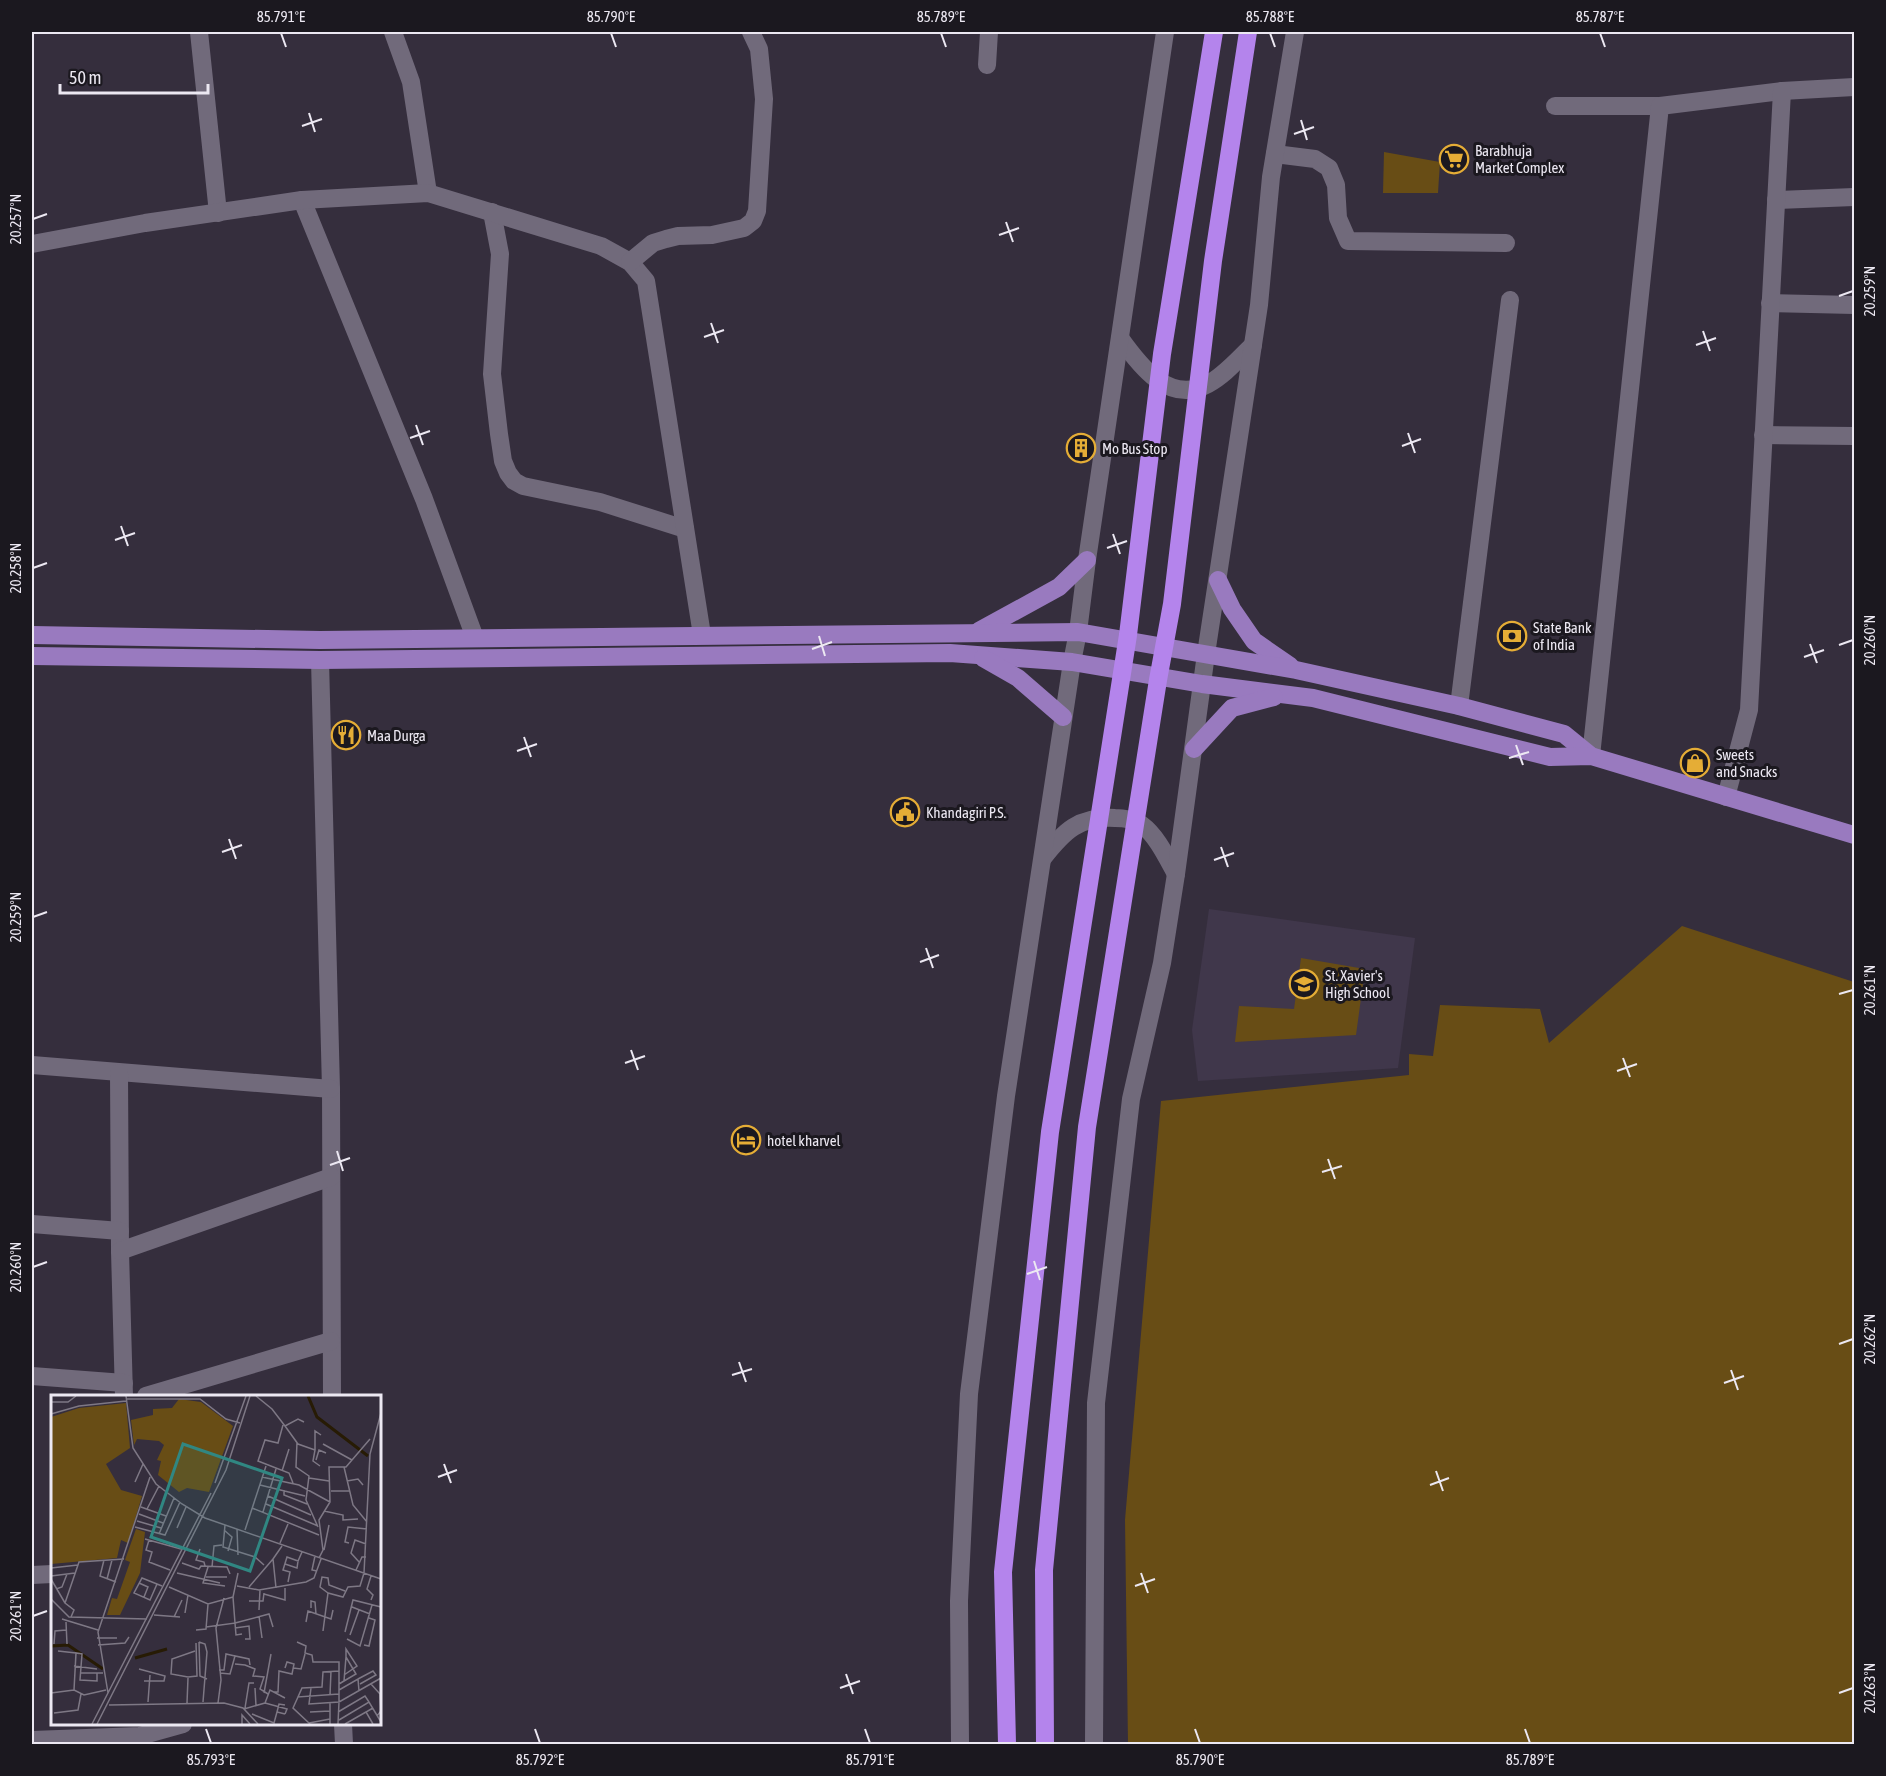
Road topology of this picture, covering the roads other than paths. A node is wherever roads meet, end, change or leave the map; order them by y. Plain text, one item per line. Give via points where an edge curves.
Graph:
1 (199, 32) edge
2 (393, 32) edge
3 (751, 32) edge
4 (989, 32) edge
5 (1165, 32) edge
6 (1214, 32) edge
7 (1248, 32) edge
8 (1295, 32) edge
9 (987, 65) dead end
10 (1854, 87) edge
11 (1782, 91) junction
12 (1555, 106) dead end
13 (1660, 106) junction
14 (1275, 154) junction
15 (428, 193) junction
16 (1854, 197) edge
17 (302, 200) junction
18 (1776, 200) junction
19 (492, 212) junction
20 (218, 213) junction
21 (1506, 243) dead end
22 (32, 244) edge
23 (630, 262) junction
24 (1510, 300) dead end
25 (1770, 303) junction
26 (1854, 305) edge
27 (1120, 338) junction
28 (1253, 345) junction
29 (1764, 435) junction
30 (1854, 436) edge
31 (685, 529) junction
32 (1087, 560) junction
33 (1218, 580) junction
34 (978, 632) junction
35 (1078, 632) junction
36 (32, 635) edge
37 (702, 635) junction
38 (761, 635) junction
39 (475, 638) junction
40 (1206, 654) junction
41 (761, 655) junction
42 (978, 655) junction
43 (32, 656) edge
44 (320, 660) junction
45 (1072, 662) junction
46 (1296, 670) junction
47 (1202, 684) junction
48 (1284, 694) junction
49 (1459, 706) junction
50 (1064, 717) junction
51 (1194, 749) junction
52 (1591, 756) junction
53 (1726, 797) junction
54 (1854, 835) edge
55 (1042, 860) junction
56 (1176, 874) junction
57 (32, 1065) edge
58 (119, 1073) junction
59 (331, 1089) junction
60 (331, 1177) junction
61 (32, 1224) edge
62 (120, 1231) junction
63 (120, 1251) junction
64 (331, 1341) junction
65 (32, 1376) edge
66 (124, 1390) edge
67 (149, 1395) edge
68 (332, 1395) edge
69 (51, 1574) edge
70 (32, 1575) edge
71 (179, 1725) edge
72 (343, 1725) edge
73 (140, 1735) edge
74 (32, 1740) edge
75 (344, 1744) edge
76 (960, 1744) edge
77 (1007, 1744) edge
78 (1045, 1744) edge
79 (1094, 1744) edge

1 - 20 street
2 - 15 street via 411,82
3 - 23 street via 759,49 764,99 757,211 753,221 744,228 653,243
4 - 9 street
5 - 27 street
6 - 77 highway via 1162,354 1128,635 1050,1132 1004,1572
7 - 78 highway via 1213,261 1172,604 1087,1127 1044,1570
8 - 14 street
10 - 11 street
11 - 13 street
11 - 18 street
12 - 13 street
13 - 52 street
14 - 21 street via 1315,159 1329,168 1336,185 1338,218 1348,241
14 - 28 street
15 - 17 street
15 - 19 street
16 - 18 street
17 - 20 street
17 - 39 street via 424,500
18 - 25 street
19 - 23 street via 602,246
19 - 31 street via 500,254 492,374 508,473 523,486 600,502
20 - 22 street
23 - 31 street via 646,281
24 - 49 street
25 - 26 street
25 - 29 street
27 - 28 street via 1152,376 1181,391 1208,384
27 - 32 street
28 - 33 street
29 - 30 street
29 - 53 street via 1749,710
31 - 37 street
32 - 34 main road via 1059,587
32 - 35 street
33 - 40 street
33 - 46 main road via 1254,641
34 - 35 main road
34 - 38 main road
35 - 40 main road
35 - 45 street
36 - 39 main road via 320,640
37 - 38 main road
37 - 39 main road
38 - 41 main road
40 - 46 main road
40 - 47 street
41 - 42 main road
41 - 44 main road
42 - 45 main road
42 - 50 main road via 1018,678
43 - 44 main road
44 - 59 street
45 - 47 main road
45 - 50 street
46 - 49 main road
47 - 48 main road
47 - 51 street
48 - 51 main road via 1232,708
48 - 52 main road via 1550,757
49 - 52 main road via 1564,734
50 - 55 street
51 - 56 street
52 - 53 main road
53 - 54 main road
55 - 56 street via 1071,827 1095,818 1120,818 1142,825
55 - 76 street via 1006,1096 969,1394 959,1601
56 - 79 street via 1162,963 1131,1099 1096,1403
57 - 58 street
58 - 59 street
58 - 62 street
59 - 60 street
60 - 63 street
60 - 64 street
61 - 62 street
62 - 63 street
63 - 66 street
64 - 67 street
64 - 68 street
65 - 66 street
69 - 70 street
71 - 73 street
72 - 75 street
73 - 74 street

